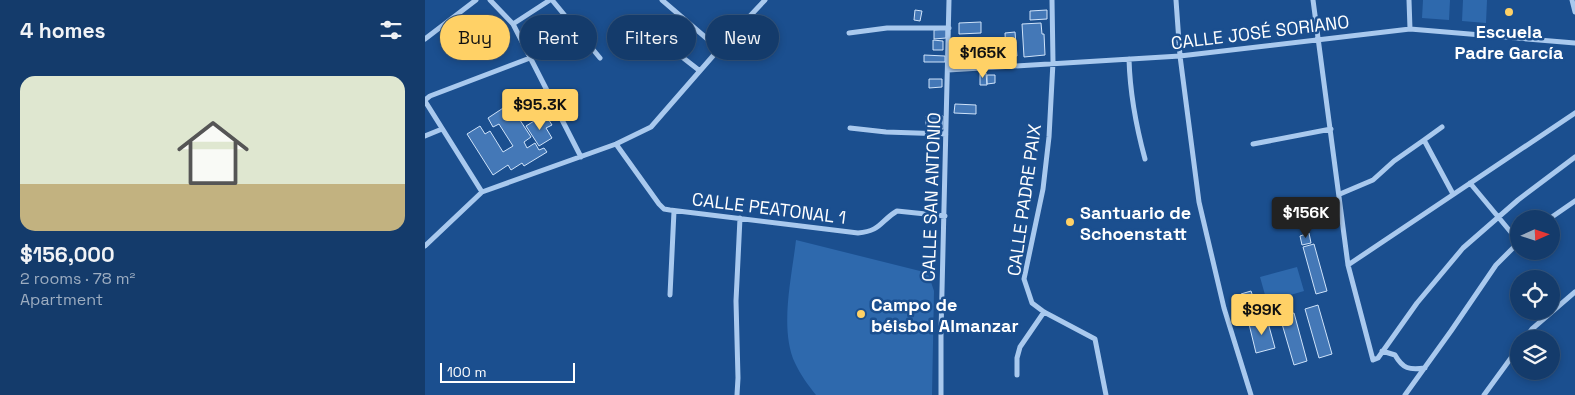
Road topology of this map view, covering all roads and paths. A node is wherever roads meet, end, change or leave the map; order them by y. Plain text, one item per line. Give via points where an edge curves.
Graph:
1 (476, 0) edge
2 (490, 0) edge
3 (551, 0) edge
4 (662, 0) edge
5 (755, 0) edge
6 (765, 0) edge
7 (949, 0) edge
8 (1052, 0) edge
9 (1176, 0) edge
10 (1313, 0) edge
11 (1409, 0) edge
12 (1572, 0) edge
13 (761, 5) junction
14 (1575, 12) edge
15 (751, 15) edge
16 (513, 24) junction
17 (949, 28) junction
18 (1410, 29) junction
19 (849, 33) dead end
20 (520, 38) edge
21 (706, 38) edge
22 (425, 39) edge
23 (1318, 39) junction
24 (1575, 43) edge
25 (1180, 56) junction
26 (600, 58) dead end
27 (1129, 59) junction
28 (525, 60) edge
29 (531, 60) edge
30 (686, 60) edge
31 (710, 60) edge
32 (1053, 62) junction
33 (948, 70) junction
34 (700, 71) junction
35 (425, 100) edge
36 (1575, 113) edge
37 (1442, 127) dead end
38 (850, 128) dead end
39 (442, 129) junction
40 (1331, 129) junction
41 (946, 134) junction
42 (425, 136) edge
43 (1424, 140) junction
44 (616, 144) junction
45 (1253, 144) dead end
46 (581, 156) junction
47 (1575, 157) edge
48 (1145, 159) dead end
49 (1470, 183) junction
50 (481, 192) junction
51 (1340, 194) junction
52 (1453, 194) junction
53 (1575, 201) edge
54 (674, 211) junction
55 (1560, 211) edge
56 (945, 216) junction
57 (1499, 217) junction
58 (740, 218) junction
59 (1510, 231) edge
60 (425, 246) edge
61 (1510, 251) edge
62 (1348, 265) junction
63 (1575, 292) edge
64 (670, 295) dead end
65 (1045, 312) junction
66 (1531, 330) edge
67 (1383, 352) junction
68 (1510, 359) edge
69 (1425, 368) junction
70 (1017, 375) dead end
71 (737, 395) edge
72 (941, 395) edge
73 (1106, 395) edge
74 (1251, 395) edge
75 (1405, 395) edge
76 (1484, 395) edge

1 - 22 street
2 - 16 street
3 - 16 street
3 - 26 street
4 - 21 street
5 - 13 street
6 - 13 street
7 - 17 street, CALLE SAN ANTONIO
8 - 32 street, CALLE PADRE PAIX
9 - 25 street
10 - 23 street
11 - 18 street
12 - 14 street
13 - 15 street
16 - 20 street
17 - 19 street via 887,28
17 - 33 street, CALLE SAN ANTONIO
18 - 23 street, CALLE JOSÉ SORIANO
18 - 24 street, CALLE JOSÉ SORIANO
23 - 25 street, CALLE JOSÉ SORIANO
23 - 40 street
25 - 27 street, CALLE JOSÉ SORIANO
25 - 74 street via 1199,202 1224,308
27 - 32 street, CALLE JOSÉ SORIANO
27 - 48 street via 1130,90
28 - 35 street
29 - 46 street
30 - 34 street
31 - 34 street
32 - 33 street, CALLE JOSÉ SORIANO
32 - 65 street, CALLE PADRE PAIX via 1043,190 1024,279 1032,303
33 - 41 street, CALLE SAN ANTONIO
34 - 44 street via 651,127
35 - 39 street
36 - 49 street
37 - 43 street
38 - 41 street
39 - 42 street
39 - 50 street
40 - 45 street
40 - 51 street
41 - 56 street, CALLE SAN ANTONIO
43 - 51 street via 1373,180
43 - 52 street
44 - 46 street
44 - 54 street, CALLE PEATONAL 1 via 659,204
46 - 50 street
47 - 57 street
49 - 52 street
49 - 57 street
50 - 60 street
51 - 62 street
52 - 62 street
53 - 55 street
54 - 58 street, CALLE PEATONAL 1
54 - 64 street
56 - 58 street, CALLE PEATONAL 1 via 897,211 870,232 858,233
56 - 72 street, CALLE SAN ANTONIO
57 - 59 street
57 - 67 street via 1457,255 1417,303
58 - 71 street via 736,301
61 - 69 street via 1496,265
62 - 67 street via 1373,360
63 - 66 street
65 - 70 street via 1020,347
65 - 73 street, CALLE PADRE PAIX via 1095,339
67 - 69 street via 1395,355 1399,363 1408,368
68 - 76 street
69 - 75 street

